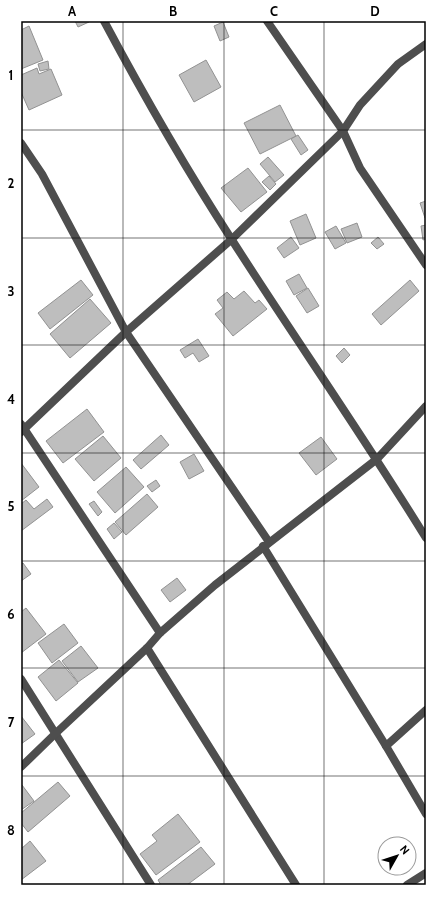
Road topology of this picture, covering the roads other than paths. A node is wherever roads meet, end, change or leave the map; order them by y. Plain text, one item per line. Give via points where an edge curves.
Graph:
1 (104, 21) edge
2 (267, 21) edge
3 (426, 44) edge
4 (343, 131) junction
5 (21, 143) edge
6 (232, 240) junction
7 (426, 264) edge
8 (126, 332) junction
9 (426, 406) edge
10 (22, 428) edge
11 (377, 459) junction
12 (426, 538) edge
13 (266, 544) junction
14 (160, 633) junction
15 (147, 648) junction
16 (21, 679) edge
17 (426, 710) edge
18 (56, 733) junction
19 (386, 746) junction
20 (21, 767) edge
21 (426, 814) edge
22 (426, 873) edge
23 (151, 885) edge
24 (296, 885) edge
25 (407, 885) edge

1 - 6 street via 140,88
2 - 4 street
3 - 4 street via 398,64 360,105
4 - 6 street
4 - 7 street via 360,168
5 - 8 street via 42,174
6 - 8 street
6 - 11 street
8 - 10 street
8 - 13 street
9 - 11 street
10 - 14 street
11 - 12 street
11 - 13 street
13 - 14 street
13 - 19 street
14 - 15 street
15 - 18 street
15 - 24 street
16 - 18 street
17 - 19 street
18 - 20 street
18 - 23 street
19 - 21 street
22 - 25 street

